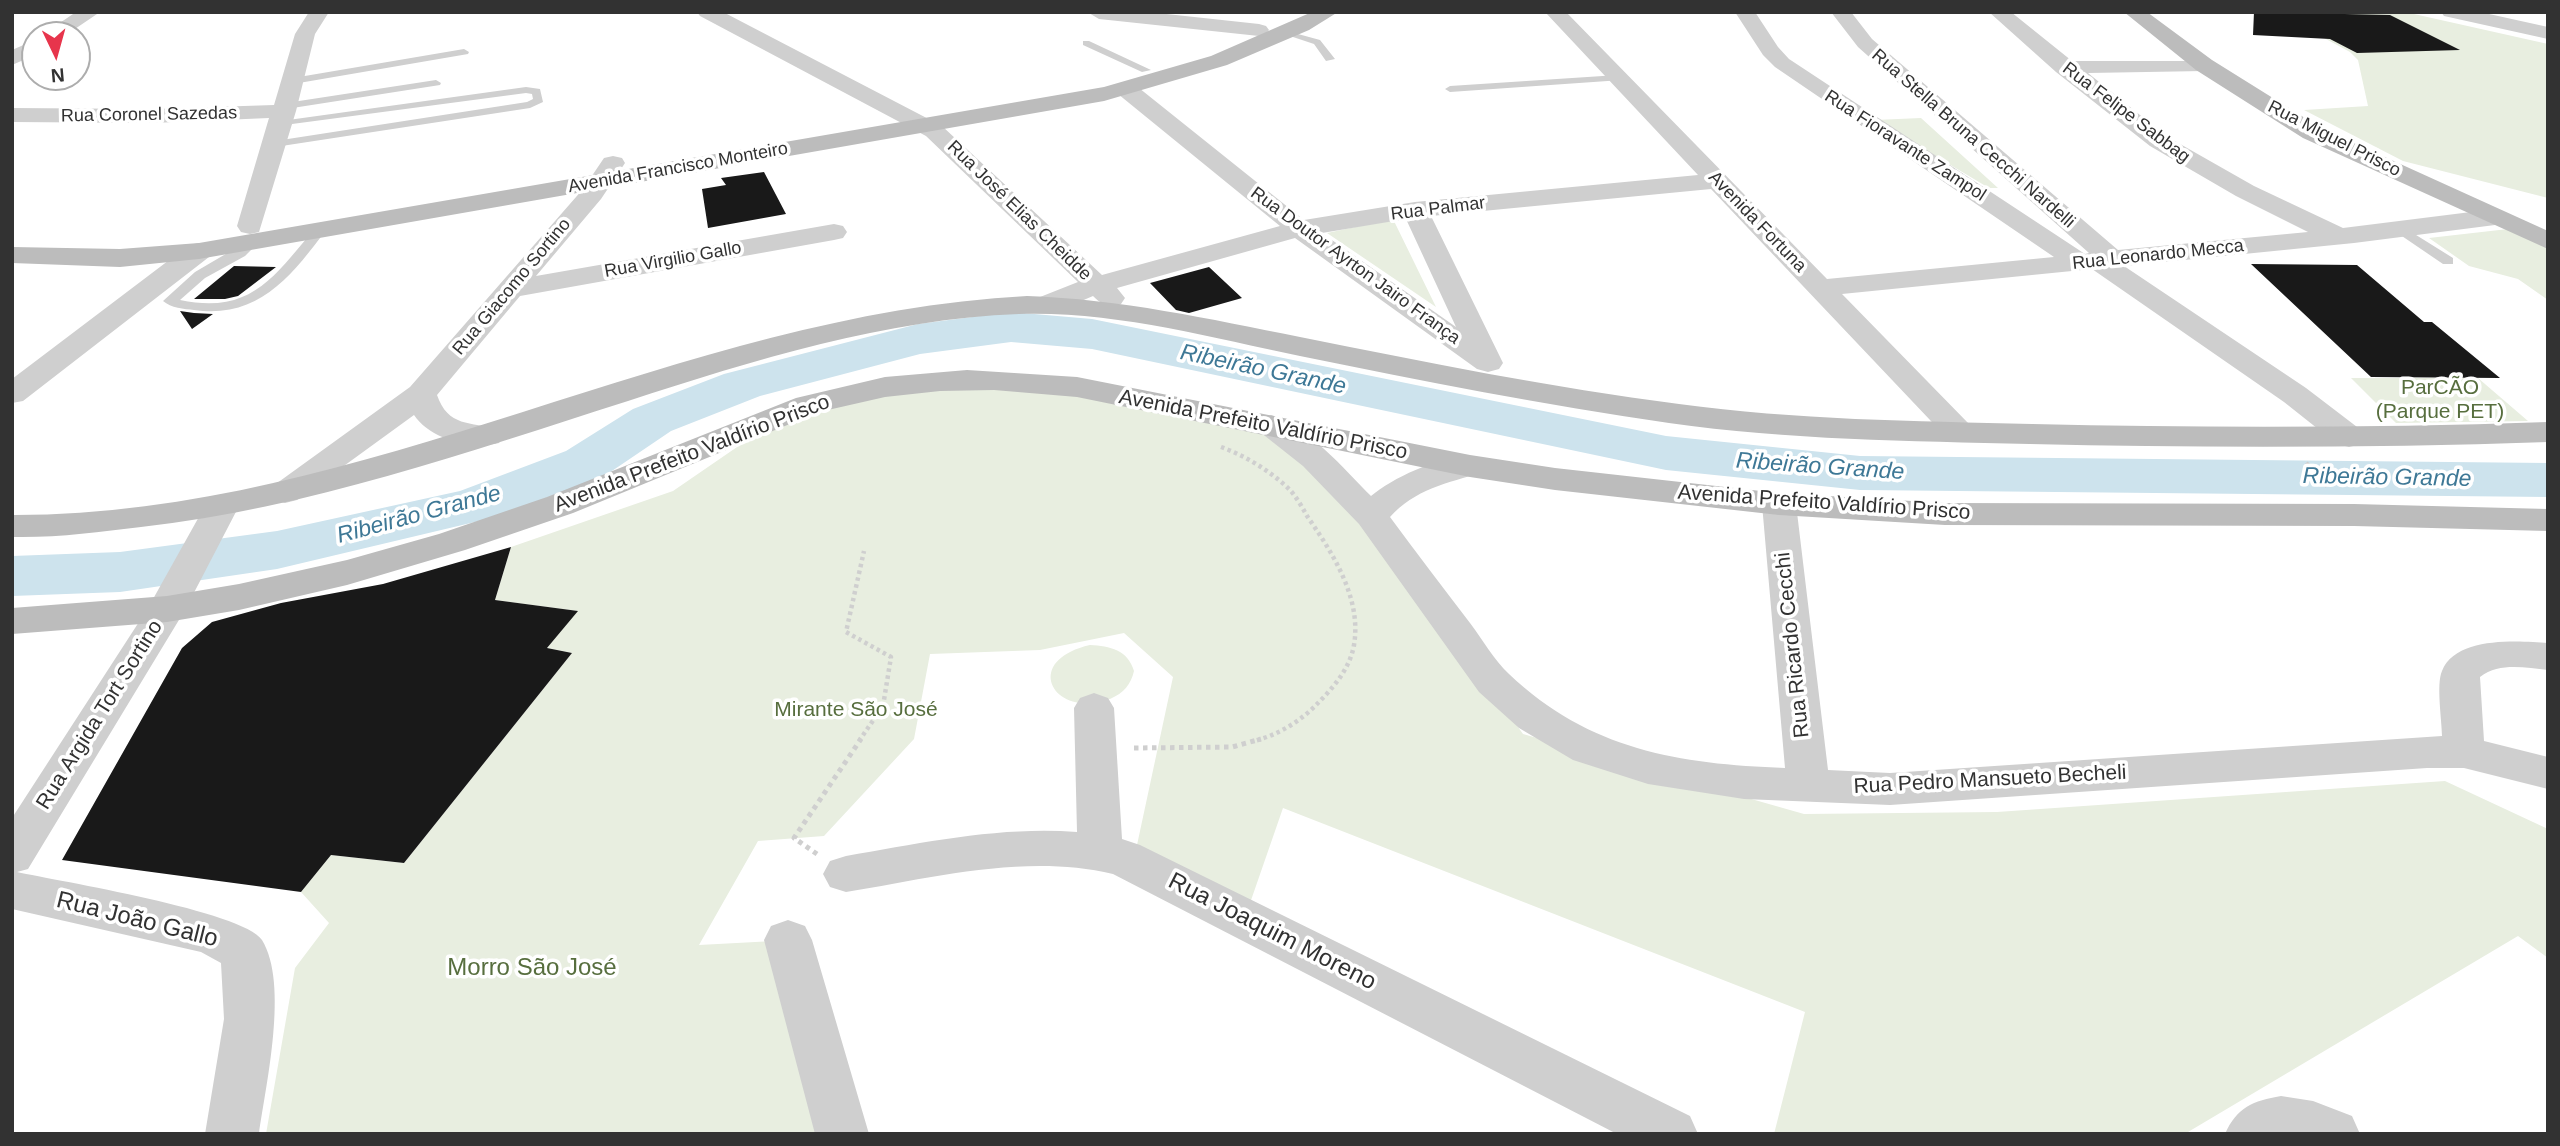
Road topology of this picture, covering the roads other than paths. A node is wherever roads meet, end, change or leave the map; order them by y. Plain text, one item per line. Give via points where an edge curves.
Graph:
1 (319, 12) edge
2 (707, 12) edge
3 (1328, 12) edge
4 (1555, 12) edge
5 (1745, 12) edge
6 (1841, 12) edge
7 (1999, 12) edge
8 (2134, 12) edge
9 (2451, 12) edge
10 (1099, 13) edge
11 (1292, 23) edge
12 (1259, 30) junction
13 (2548, 33) edge
14 (1086, 43) dead end
15 (464, 52) dead end
16 (1330, 59) dead end
17 (2204, 65) junction
18 (2064, 67) junction
19 (1146, 70) junction
20 (1618, 78) junction
21 (293, 81) junction
22 (436, 83) dead end
23 (1126, 89) junction
24 (1450, 89) dead end
25 (12, 116) edge
26 (915, 120) junction
27 (282, 121) junction
28 (608, 172) junction
29 (1716, 181) junction
30 (2031, 190) junction
31 (1979, 194) junction
32 (1415, 210) junction
33 (2495, 217) junction
34 (1299, 229) junction
35 (2400, 229) junction
36 (320, 230) junction
37 (834, 232) dead end
38 (251, 234) junction
39 (2338, 236) junction
40 (2548, 240) edge
41 (199, 251) junction
42 (13, 255) edge
43 (2097, 261) junction
44 (2448, 261) dead end
45 (1821, 288) junction
46 (512, 289) junction
47 (1112, 299) junction
48 (12, 394) edge
49 (421, 394) junction
50 (1270, 425) junction
51 (1959, 432) junction
52 (2548, 432) edge
53 (487, 436) junction
54 (2349, 437) junction
55 (1470, 466) junction
56 (285, 493) junction
57 (1779, 504) junction
58 (1371, 516) junction
59 (217, 518) junction
60 (2548, 520) edge
61 (17, 524) edge
62 (175, 594) junction
63 (12, 621) edge
64 (2548, 657) edge
65 (1095, 728) road end
66 (2465, 752) junction
67 (2548, 773) edge
68 (1808, 787) junction
69 (1100, 850) junction
70 (13, 861) edge
71 (846, 874) road end
72 (788, 940) dead end
73 (232, 1134) edge
74 (842, 1134) edge
75 (1671, 1134) edge
76 (2252, 1134) edge
77 (2333, 1134) edge

1 - 21 street via 305,34
2 - 26 street, Rua José Elias Cheidde
3 - 11 main road, Avenida Francisco Monteiro
4 - 20 street, Avenida Fortuna
5 - 31 street, Rua Fioravante Zampol via 1782,63
6 - 30 street, Rua Stella Bruna Cecchi Nardelli via 1865,43
7 - 18 street, Rua Felipe Sabbag
8 - 17 main road, Rua Miguel Prisco
9 - 13 street
10 - 12 street
11 - 12 main road, Avenida Francisco Monteiro
11 - 16 lane
11 - 23 main road, Avenida Francisco Monteiro via 1217,63
12 - 19 main road, Avenida Francisco Monteiro
14 - 19 lane
15 - 21 lane
17 - 18 street
17 - 33 main road, Rua Miguel Prisco via 2312,133
18 - 39 street, Rua Felipe Sabbag via 2158,141
19 - 26 main road, Avenida Francisco Monteiro
20 - 24 lane
20 - 29 street, Avenida Fortuna
21 - 27 street
22 - 27 lane
23 - 26 main road, Avenida Francisco Monteiro
23 - 34 street, Rua Doutor Ayrton Jairo França
25 - 27 street, Rua Coronel Sazedas
26 - 28 main road, Avenida Francisco Monteiro
26 - 47 street, Rua José Elias Cheidde via 965,158
27 - 27 lane via 526,90 536,91 538,100 530,105
27 - 38 street
28 - 36 main road, Avenida Francisco Monteiro
28 - 38 main road, Avenida Francisco Monteiro
28 - 46 street, Rua Giacomo Sortino
29 - 32 street, Rua Palmar
29 - 45 street, Avenida Fortuna
30 - 31 street
30 - 43 street, Rua Stella Bruna Cecchi Nardelli
31 - 43 street, Rua Fioravante Zampol
32 - 34 street, Rua Palmar
32 - 34 street, Rua Doutor Ayrton Jairo França via 1488,363
33 - 35 street, Rua Leonardo Mecca
33 - 40 main road, Rua Miguel Prisco
34 - 47 street, Rua Palmar via 1165,267
35 - 39 street, Rua Leonardo Mecca
35 - 44 lane
36 - 38 main road, Avenida Francisco Monteiro
36 - 38 lane via 250,300 219,306 170,301 200,275 240,253
37 - 46 street, Rua Virgilio Gallo
38 - 41 main road, Avenida Francisco Monteiro
38 - 42 main road, Avenida Francisco Monteiro
39 - 43 street, Rua Leonardo Mecca
41 - 42 main road, Avenida Francisco Monteiro via 120,258
41 - 48 street
43 - 45 street, Rua Leonardo Mecca
43 - 54 street via 2295,395
45 - 51 street, Avenida Fortuna
46 - 49 street, Rua Giacomo Sortino
47 - 51 main road via 1500,385 1665,413 1806,428
47 - 53 main road via 931,313 839,332 666,379
49 - 53 street via 426,414 440,425
49 - 56 street, Rua Giacomo Sortino
50 - 55 main road, Avenida Prefeito Valdírio Prisco
50 - 58 street, Rua Pedro Mansueto Becheli via 1315,459
50 - 62 main road, Avenida Prefeito Valdírio Prisco via 1031,381 975,379 890,386 802,407 571,503 451,542 335,575
51 - 54 main road
52 - 54 main road
53 - 56 main road
55 - 57 main road, Avenida Prefeito Valdírio Prisco
55 - 58 street via 1413,482 1383,501
56 - 59 main road
57 - 60 main road, Avenida Prefeito Valdírio Prisco via 1945,514
57 - 68 street, Rua Ricardo Cecchi
58 - 68 street, Rua Pedro Mansueto Becheli via 1493,682 1534,718 1588,749 1648,768 1744,783
59 - 61 main road
59 - 62 street, Rua Argida Tort Sortino
62 - 63 main road, Avenida Prefeito Valdírio Prisco
62 - 70 street, Rua Argida Tort Sortino
64 - 66 street via 2487,655 2470,662 2460,673
65 - 69 street
66 - 67 street, Rua Pedro Mansueto Becheli
66 - 68 street, Rua Pedro Mansueto Becheli via 1890,789
69 - 71 street, Rua Joaquim Moreno via 993,852
69 - 75 street, Rua Joaquim Moreno via 1124,858
70 - 73 street, Rua João Gallo via 212,934 243,951 250,978 250,1017
72 - 74 street
76 - 77 street via 2276,1121 2298,1121

